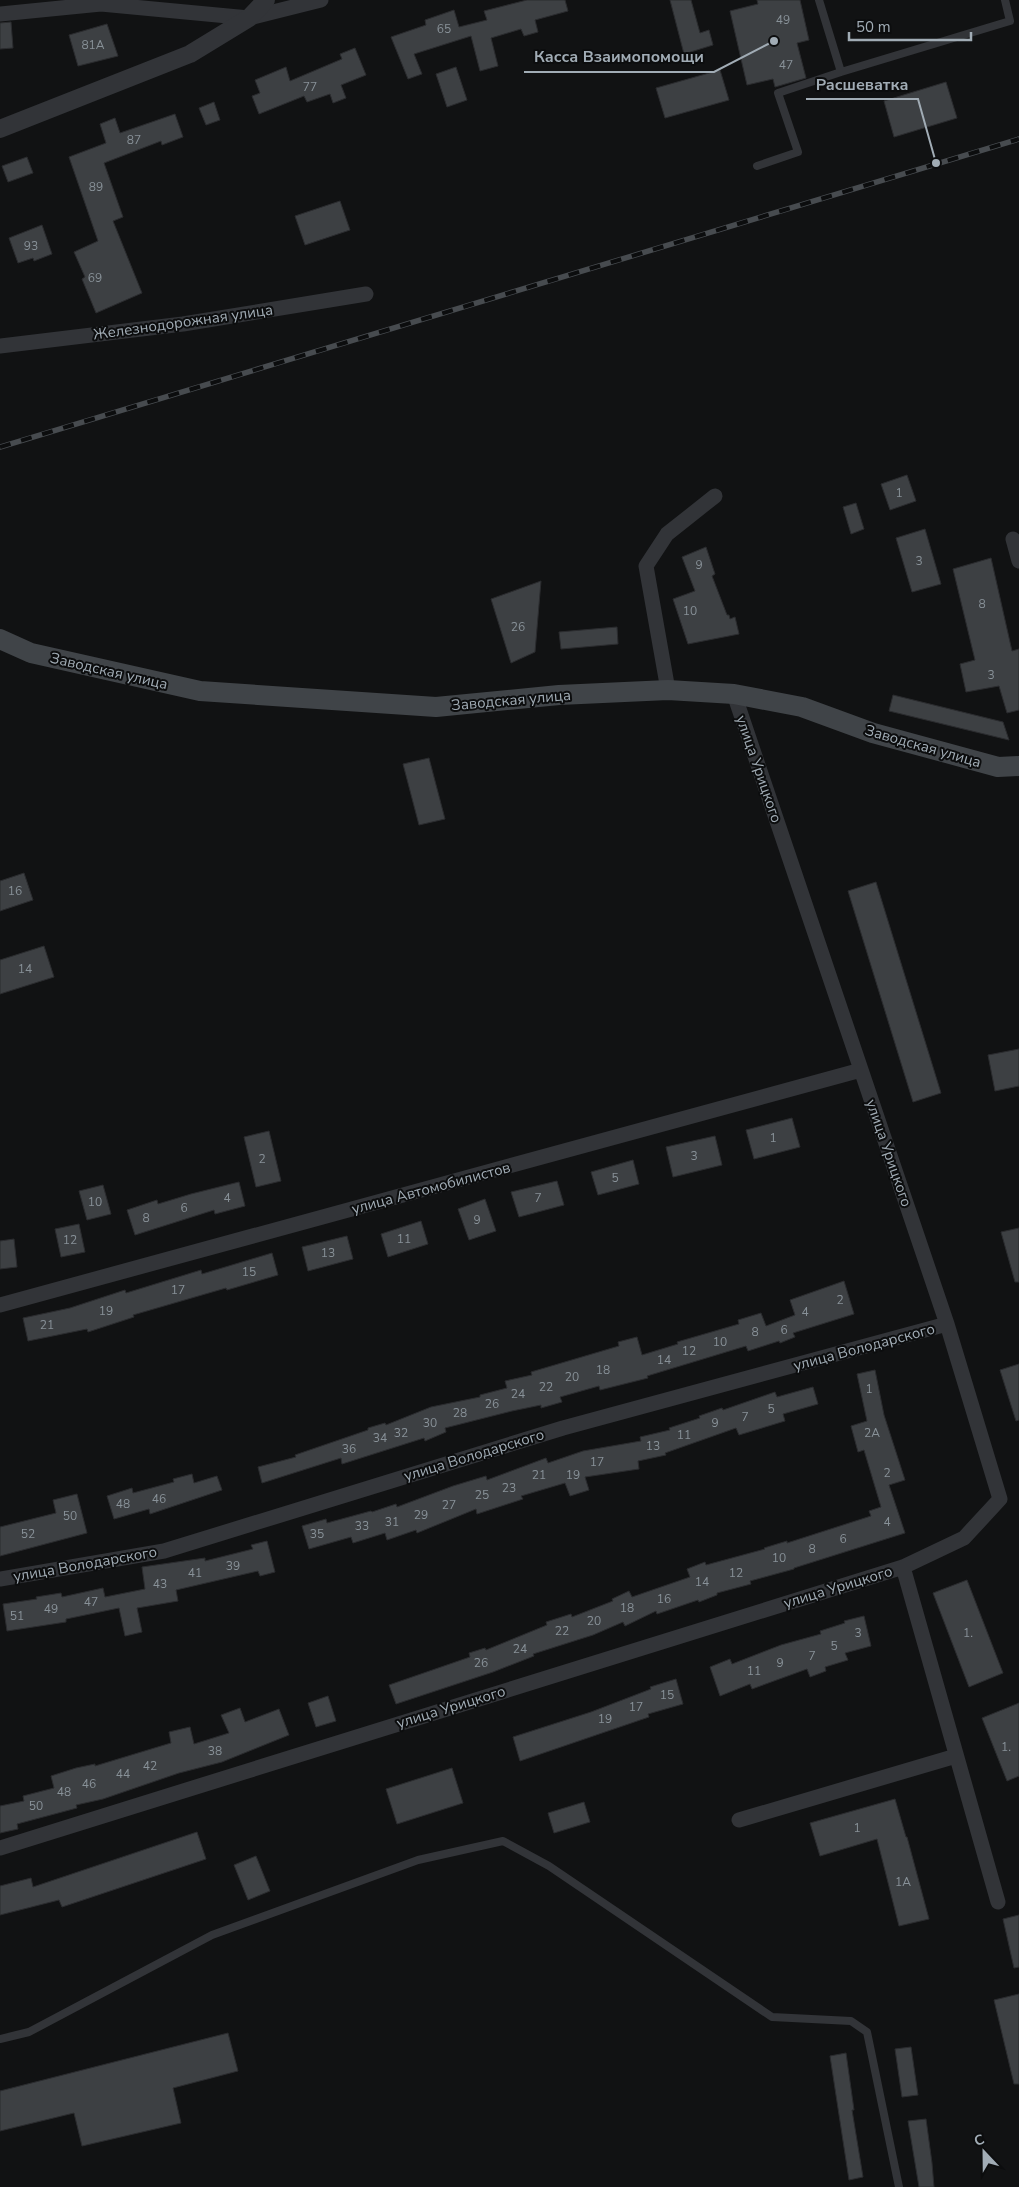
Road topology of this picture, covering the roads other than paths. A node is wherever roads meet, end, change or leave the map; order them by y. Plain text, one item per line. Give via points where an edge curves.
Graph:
1 (266, 0) edge
2 (322, 0) edge
3 (819, 0) edge
4 (1005, 0) edge
5 (0, 14) edge
6 (250, 18) junction
7 (841, 72) junction
8 (0, 128) edge
9 (757, 166) dead end
10 (366, 294) dead end
11 (0, 346) edge
12 (715, 496) dead end
13 (1013, 539) dead end
14 (1019, 561) edge
15 (0, 639) edge
16 (668, 690) junction
17 (734, 694) junction
18 (1019, 766) edge
19 (861, 1070) junction
20 (0, 1305) edge
21 (947, 1324) junction
22 (903, 1566) junction
23 (0, 1579) edge
24 (956, 1756) junction
25 (739, 1820) dead end
26 (0, 1848) edge
27 (998, 1902) dead end
28 (0, 2039) edge
29 (899, 2187) edge

1 - 6 street
2 - 6 street
3 - 7 lane
4 - 7 lane via 1010,21
5 - 6 street via 101,4
6 - 8 street via 190,54
7 - 9 lane via 778,93 798,152
10 - 11 street, Железнодорожная улица via 183,324
12 - 16 street via 667,534 646,566
13 - 14 street
15 - 16 main road, Заводская улица via 31,653 200,691 436,707 559,695
16 - 17 main road, Заводская улица
17 - 18 main road, Заводская улица via 802,707 873,733 998,766
17 - 19 street, улица Урицкого
19 - 20 street, улица Автомобилистов
19 - 21 street, улица Урицкого
21 - 22 street, улица Урицкого via 1000,1499 964,1538
21 - 23 street, улица Володарского via 563,1428 164,1551
22 - 24 street, улица Урицкого
22 - 26 street, улица Урицкого
24 - 25 street
24 - 27 street, улица Урицкого
28 - 29 lane via 29,2032 212,1935 418,1860 504,1841 549,1866 772,2017 851,2021 867,2032

